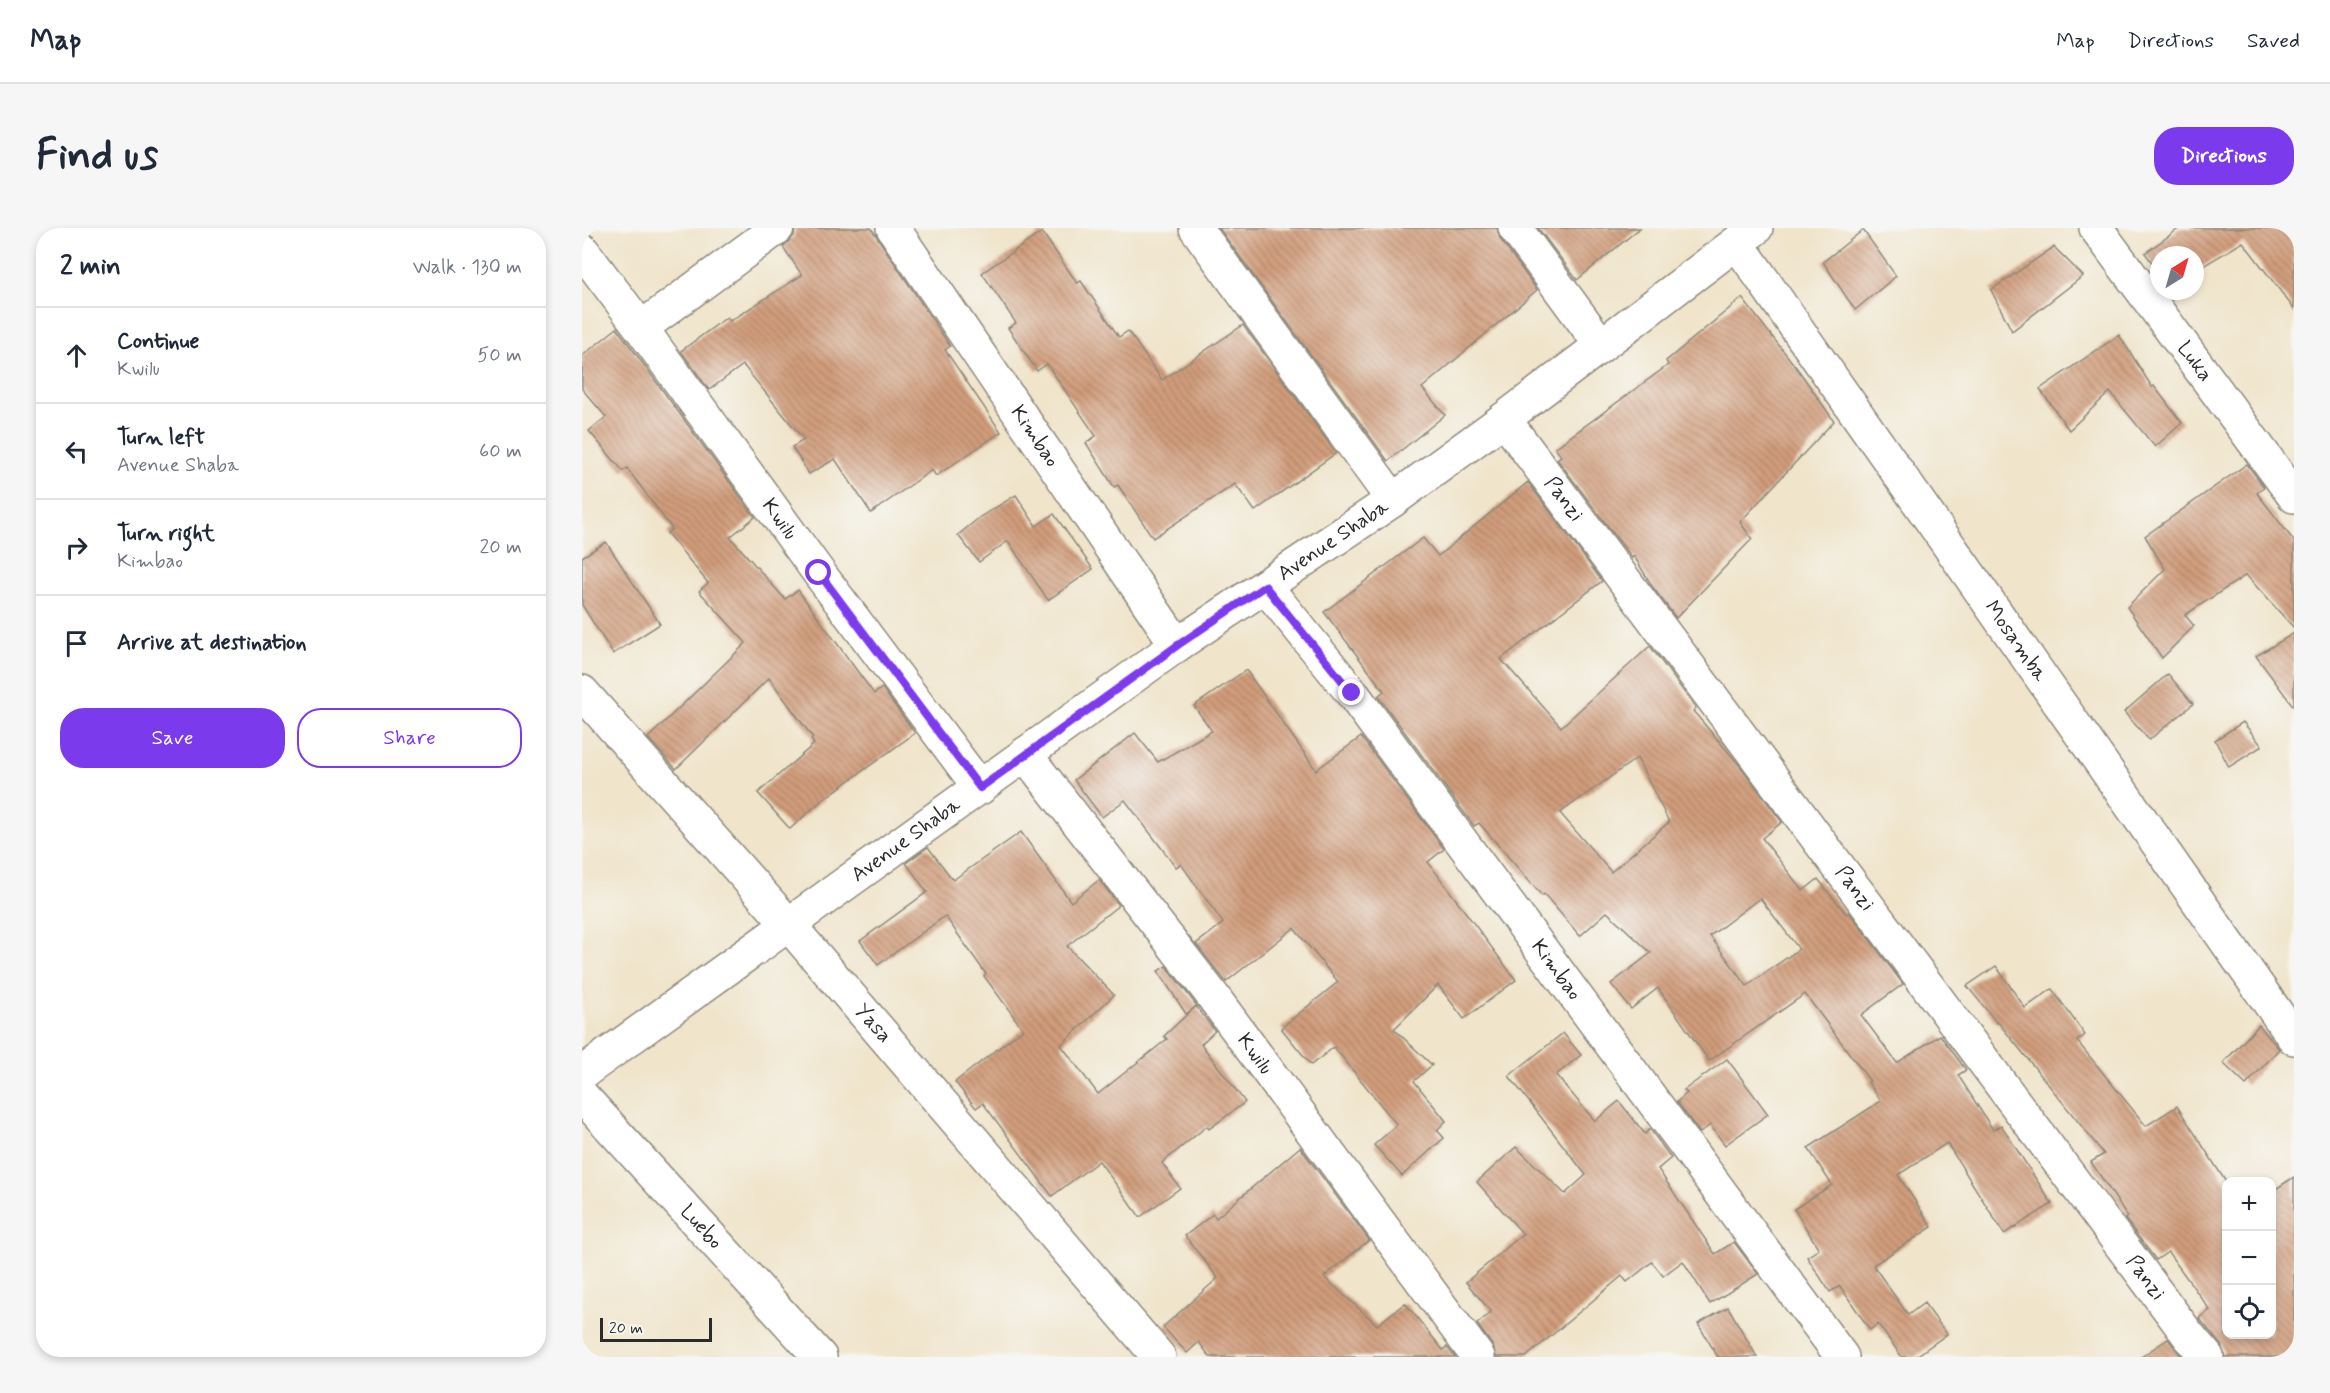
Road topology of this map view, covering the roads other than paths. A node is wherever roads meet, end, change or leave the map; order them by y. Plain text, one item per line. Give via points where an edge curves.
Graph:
1 (777, 228) edge
2 (893, 228) edge
3 (1196, 228) edge
4 (1515, 228) edge
5 (2096, 228) edge
6 (1746, 235) edge
7 (582, 250) edge
8 (641, 328) junction
9 (1601, 345) junction
10 (1504, 419) junction
11 (2294, 496) edge
12 (1394, 500) junction
13 (1265, 586) junction
14 (1178, 645) junction
15 (582, 693) edge
16 (1025, 754) junction
17 (980, 788) junction
18 (789, 924) junction
19 (2294, 1038) edge
20 (582, 1073) edge
21 (582, 1096) edge
22 (820, 1357) edge
23 (1159, 1357) edge
24 (1478, 1357) edge
25 (1842, 1357) edge
26 (2207, 1357) edge

1 - 8 street
2 - 14 street, Kimbao
3 - 12 street
4 - 9 street
5 - 11 street, Luka
6 - 9 street, Avenue Shaba
6 - 19 street, Mosamba
7 - 8 street, Kwilu
8 - 17 street, Kwilu
9 - 10 street, Avenue Shaba
10 - 12 street, Avenue Shaba
10 - 26 street, Panzi
12 - 13 street, Avenue Shaba
13 - 14 street, Avenue Shaba
13 - 25 street, Kimbao via 1359,703
14 - 16 street, Avenue Shaba
15 - 18 street, Yasa
16 - 17 street, Avenue Shaba
16 - 24 street, Kwilu via 1209,991
17 - 18 street, Avenue Shaba
18 - 20 street, Avenue Shaba
18 - 23 street, Yasa
21 - 22 street, Luebo

